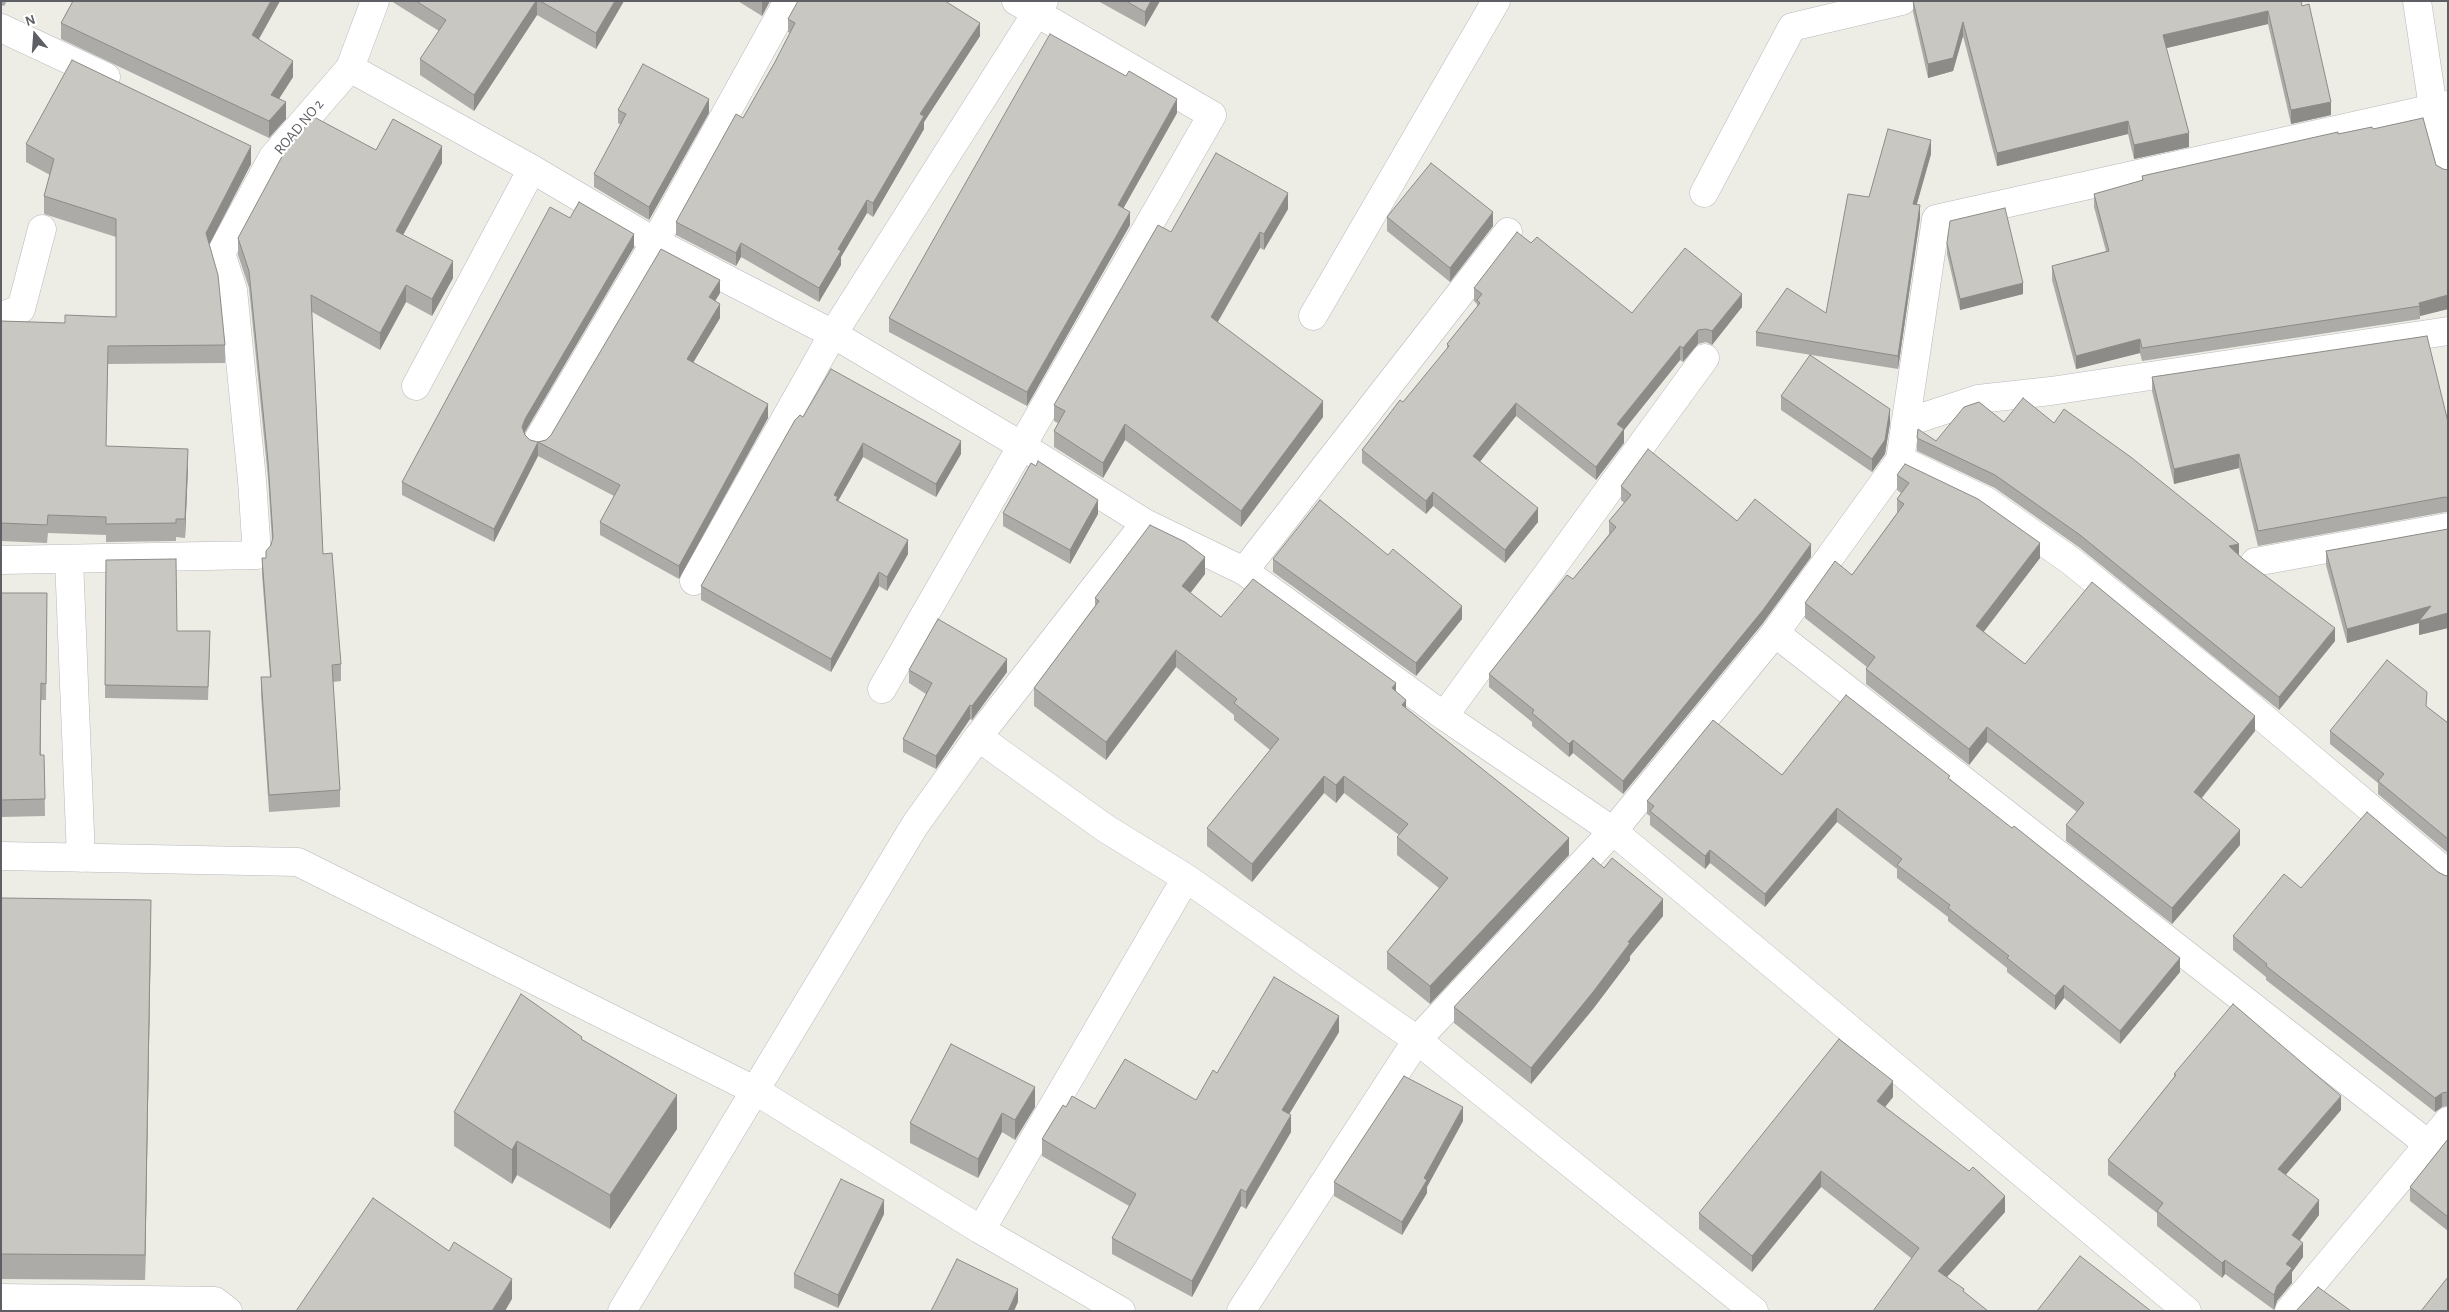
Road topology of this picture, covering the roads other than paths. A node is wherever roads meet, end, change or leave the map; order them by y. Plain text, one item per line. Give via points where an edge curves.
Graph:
1 (375, 1) edge
2 (788, 1) edge
3 (1496, 1) edge
4 (1902, 1) edge
5 (2417, 1) edge
6 (1032, 5) edge
7 (1, 28) edge
8 (350, 68) junction
9 (124, 86) edge
10 (2441, 106) edge
11 (247, 144) edge
12 (273, 157) junction
13 (2448, 168) edge
14 (532, 169) junction
15 (1704, 193) dead end
16 (42, 229) dead end
17 (1508, 232) dead end
18 (655, 242) junction
19 (1, 316) edge
20 (1313, 316) dead end
21 (2448, 331) edge
22 (833, 334) junction
23 (1705, 358) dead end
24 (416, 386) dead end
25 (1904, 423) junction
26 (538, 440) edge
27 (1022, 446) junction
28 (1900, 460) junction
29 (1145, 523) junction
30 (2448, 526) edge
31 (69, 559) junction
32 (1, 560) edge
33 (2255, 562) dead end
34 (1244, 571) junction
35 (694, 581) dead end
36 (1776, 633) junction
37 (882, 689) dead end
38 (1444, 716) junction
39 (978, 737) junction
40 (1613, 832) junction
41 (1, 856) edge
42 (82, 858) junction
43 (2448, 874) edge
44 (1186, 878) junction
45 (1417, 1040) junction
46 (756, 1091) junction
47 (2448, 1121) edge
48 (2428, 1144) junction
49 (981, 1230) junction
50 (1, 1298) edge
51 (228, 1311) edge
52 (622, 1311) edge
53 (1121, 1311) edge
54 (1241, 1311) edge
55 (1754, 1311) edge
56 (2187, 1311) edge
57 (2289, 1311) edge

1 - 8 street, ROAD NO 2
2 - 18 street
3 - 20 street
4 - 15 street via 1792,28
5 - 10 street
6 - 22 street
6 - 27 street via 1212,115
7 - 9 street
8 - 12 street, ROAD NO 2
8 - 14 street
10 - 13 street
10 - 25 street via 1936,219
11 - 12 street
12 - 31 street, ROAD NO 2 via 221,253 233,290 257,555
14 - 18 street
14 - 24 street
16 - 19 street via 21,309
17 - 34 street
18 - 22 street
18 - 26 street
21 - 25 street via 2051,391 1978,399
22 - 27 street
22 - 35 street
23 - 38 street
25 - 28 street
27 - 29 street
27 - 37 street
28 - 36 street
28 - 43 street via 1986,501 2071,561 2234,693
29 - 34 street
29 - 39 street
30 - 33 street
31 - 32 street
31 - 42 street
34 - 38 street
36 - 40 street
36 - 48 street
38 - 40 street
39 - 44 street via 1105,828
39 - 46 street via 915,825
40 - 45 street
40 - 56 street
41 - 42 street
42 - 46 street via 298,862
44 - 45 street
44 - 49 street
45 - 54 street
45 - 55 street
46 - 49 street
46 - 52 street
47 - 48 street
48 - 57 street
49 - 53 street
50 - 51 street via 215,1301

